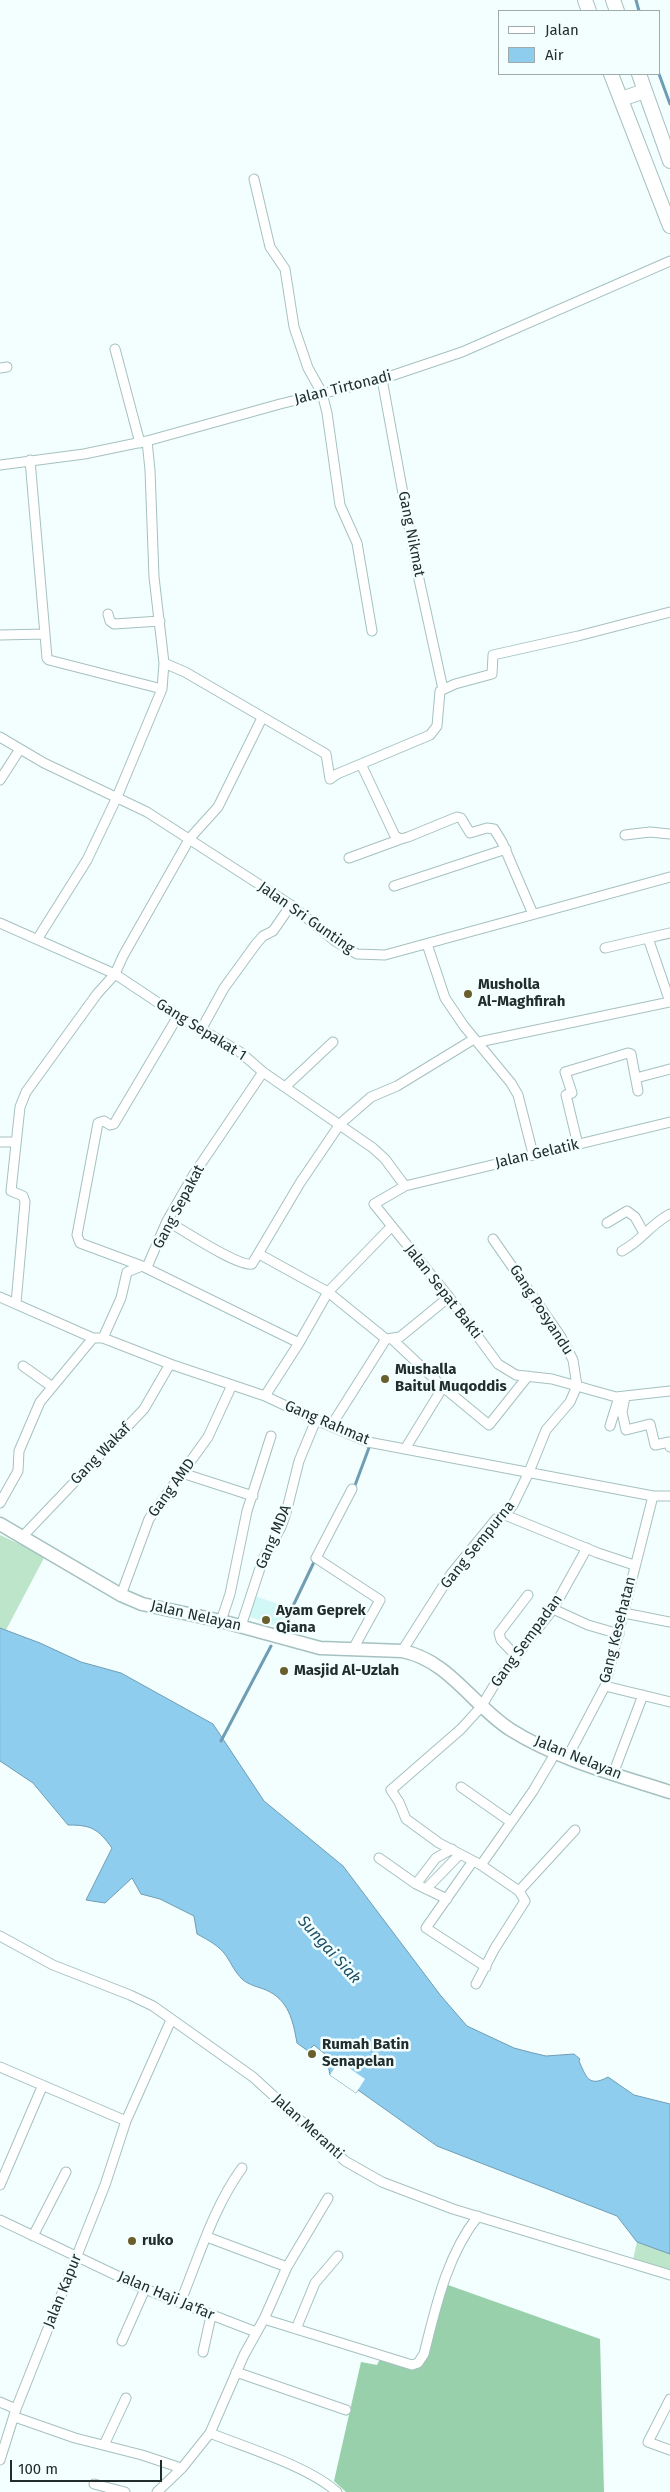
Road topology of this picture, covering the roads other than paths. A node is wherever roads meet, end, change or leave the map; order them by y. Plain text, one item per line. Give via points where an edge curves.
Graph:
1 (611, 75) edge
2 (639, 75) edge
3 (645, 91) junction
4 (621, 100) junction
5 (670, 161) edge
6 (254, 179) dead end
7 (670, 226) edge
8 (670, 261) edge
9 (115, 349) dead end
10 (382, 379) junction
11 (322, 393) junction
12 (143, 442) junction
13 (30, 460) junction
14 (0, 464) edge
15 (670, 612) edge
16 (108, 614) dead end
17 (160, 621) junction
18 (372, 631) dead end
19 (46, 634) junction
20 (0, 635) edge
21 (164, 663) junction
22 (162, 689) junction
23 (443, 689) junction
24 (262, 718) junction
25 (0, 737) edge
26 (20, 749) junction
27 (361, 764) junction
28 (0, 780) edge
29 (117, 797) junction
30 (670, 834) edge
31 (626, 835) dead end
32 (190, 838) junction
33 (400, 839) junction
34 (506, 849) junction
35 (349, 858) dead end
36 (670, 877) edge
37 (394, 886) dead end
38 (291, 905) junction
39 (533, 914) junction
40 (0, 923) edge
41 (670, 933) edge
42 (38, 938) junction
43 (648, 938) junction
44 (427, 944) junction
45 (605, 948) dead end
46 (115, 974) junction
47 (670, 1002) edge
48 (178, 1016) junction
49 (202, 1028) junction
50 (476, 1040) junction
51 (333, 1042) dead end
52 (670, 1069) edge
53 (263, 1072) junction
54 (636, 1078) junction
55 (285, 1087) junction
56 (638, 1091) dead end
57 (670, 1122) edge
58 (340, 1124) junction
59 (0, 1142) edge
60 (16, 1142) junction
61 (578, 1145) junction
62 (533, 1154) junction
63 (405, 1186) junction
64 (670, 1214) edge
65 (167, 1222) junction
66 (607, 1223) dead end
67 (391, 1227) junction
68 (644, 1233) junction
69 (493, 1240) dead end
70 (622, 1251) dead end
71 (259, 1254) junction
72 (144, 1266) junction
73 (328, 1292) junction
74 (0, 1297) edge
75 (449, 1297) junction
76 (16, 1303) junction
77 (93, 1338) junction
78 (103, 1338) junction
79 (390, 1340) junction
80 (299, 1344) junction
81 (170, 1364) junction
82 (23, 1366) dead end
83 (528, 1376) junction
84 (232, 1385) junction
85 (51, 1386) junction
86 (577, 1386) junction
87 (443, 1387) junction
88 (670, 1391) edge
89 (265, 1396) junction
90 (622, 1397) junction
91 (316, 1420) junction
92 (331, 1426) junction
93 (610, 1426) dead end
94 (271, 1436) dead end
95 (670, 1446) edge
96 (405, 1449) junction
97 (529, 1472) junction
98 (182, 1473) junction
99 (352, 1489) dead end
100 (253, 1496) junction
101 (653, 1496) junction
102 (670, 1496) edge
103 (0, 1503) edge
104 (504, 1515) junction
105 (0, 1524) edge
106 (23, 1536) junction
107 (587, 1548) junction
108 (634, 1565) junction
109 (528, 1594) dead end
110 (121, 1595) junction
111 (553, 1609) junction
112 (624, 1613) junction
113 (222, 1621) junction
114 (670, 1622) edge
115 (241, 1626) junction
116 (619, 1634) junction
117 (353, 1649) junction
118 (402, 1651) junction
119 (516, 1656) junction
120 (605, 1686) junction
121 (643, 1696) junction
122 (670, 1702) edge
123 (481, 1707) junction
124 (562, 1755) junction
125 (613, 1774) junction
126 (461, 1787) dead end
127 (670, 1792) edge
128 (511, 1822) junction
129 (575, 1830) dead end
130 (456, 1851) junction
131 (379, 1858) dead end
132 (477, 1863) junction
133 (416, 1884) junction
134 (426, 1889) junction
135 (519, 1891) junction
136 (447, 1898) junction
137 (0, 1936) edge
138 (486, 1967) junction
139 (476, 1984) dead end
140 (171, 2020) junction
141 (0, 2067) edge
142 (42, 2086) junction
143 (126, 2121) junction
144 (242, 2168) dead end
145 (66, 2172) dead end
146 (0, 2185) edge
147 (328, 2198) dead end
148 (478, 2216) junction
149 (0, 2220) edge
150 (33, 2236) junction
151 (207, 2237) junction
152 (338, 2256) dead end
153 (76, 2257) junction
154 (287, 2267) junction
155 (670, 2275) edge
156 (145, 2289) junction
157 (180, 2303) junction
158 (212, 2316) junction
159 (264, 2319) junction
160 (296, 2329) junction
161 (256, 2332) junction
162 (122, 2341) dead end
163 (203, 2352) dead end
164 (236, 2372) junction
165 (126, 2398) dead end
166 (670, 2399) edge
167 (0, 2402) edge
168 (346, 2410) dead end
169 (15, 2413) junction
170 (210, 2433) junction
171 (104, 2445) junction
172 (670, 2450) edge
173 (0, 2460) edge
174 (182, 2468) junction
175 (94, 2484) dead end
176 (159, 2491) edge
177 (124, 2492) edge
178 (337, 2492) edge

1 - 4 main road
2 - 3 main road
3 - 4 main road
3 - 5 main road
4 - 7 main road
6 - 11 street via 270,247 285,269 294,328 308,368
8 - 10 street, Jalan Tirtonadi via 462,352
9 - 12 street
10 - 11 street, Jalan Tirtonadi
10 - 23 street, Gang Nikmat via 417,570
11 - 12 street, Jalan Tirtonadi
11 - 18 street via 340,505 357,543
12 - 13 street, Jalan Tirtonadi via 84,454
12 - 17 street via 150,470 154,577
13 - 14 street, Jalan Tirtonadi
13 - 19 street
15 - 23 street via 493,655 492,674
16 - 17 street via 114,624
17 - 21 street
19 - 20 street
19 - 22 street via 49,660
21 - 22 street
21 - 24 street
22 - 29 street
23 - 27 street via 440,691 437,726 430,735
24 - 27 street via 326,754 330,779
24 - 32 street via 218,807
25 - 26 street, Jalan Sri Gunting
26 - 28 street
26 - 29 street, Jalan Sri Gunting
27 - 33 street via 395,836
29 - 32 street, Jalan Sri Gunting
29 - 42 street via 88,860
30 - 31 street
32 - 38 street, Jalan Sri Gunting
32 - 46 street
33 - 34 street via 460,817 470,833 494,829
33 - 35 street
34 - 37 street
34 - 39 street
36 - 39 street, Jalan Sri Gunting
38 - 44 street, Jalan Sri Gunting via 357,954 385,955
38 - 49 street via 273,931 256,944 224,988
39 - 44 street, Jalan Sri Gunting
40 - 42 street, Gang Sepakat 1
41 - 43 street
42 - 46 street, Gang Sepakat 1
43 - 45 street
43 - 47 street
44 - 50 street via 445,998
46 - 48 street, Gang Sepakat 1
46 - 60 street via 26,1092 20,1107
47 - 50 street
48 - 49 street, Gang Sepakat 1
48 - 72 street via 114,1124 98,1123 77,1235 80,1243
49 - 53 street, Gang Sepakat 1 via 240,1052
50 - 58 street via 397,1086 371,1097
50 - 62 street via 518,1095
51 - 55 street
52 - 54 street
53 - 55 street, Gang Sepakat 1
53 - 65 street, Gang Sepakat via 194,1174
54 - 56 street
54 - 61 street via 634,1063 628,1053 566,1072 572,1093 566,1095
55 - 58 street, Gang Sepakat 1
57 - 61 street, Jalan Gelatik
58 - 63 street, Gang Sepakat 1 via 385,1159
58 - 71 street via 300,1183
59 - 60 street
60 - 76 street via 11,1190 23,1196 25,1202
61 - 62 street, Jalan Gelatik
62 - 63 street, Jalan Gelatik
63 - 67 street, Jalan Sepat Bakti via 374,1204
64 - 68 street
65 - 71 street via 247,1265 252,1264
65 - 72 street, Gang Sepakat
66 - 68 street via 627,1211 635,1217
67 - 73 street
67 - 75 street, Jalan Sepat Bakti
68 - 70 street via 638,1242
69 - 86 street, Gang Posyandu via 561,1337 573,1360
71 - 73 street
72 - 78 street, Gang Sepakat via 128,1272 121,1298
72 - 80 street
73 - 79 street
73 - 80 street
74 - 76 street, Gang Rahmat
75 - 79 street
75 - 83 street, Jalan Sepat Bakti via 498,1364 516,1375
76 - 77 street, Gang Rahmat
77 - 78 street, Gang Rahmat
77 - 85 street
78 - 81 street, Gang Rahmat
79 - 87 street
79 - 92 street
80 - 89 street
81 - 84 street, Gang Rahmat
81 - 106 street, Gang Wakaf via 144,1409
82 - 85 street
83 - 86 street, Jalan Sepat Bakti
83 - 87 street via 490,1425
84 - 89 street, Gang Rahmat
84 - 98 street, Gang AMD via 208,1436
85 - 103 street via 28,1427 19,1451 18,1471
86 - 90 street, Jalan Sepat Bakti
86 - 97 street, Gang Sempurna via 570,1402 546,1430
87 - 96 street
88 - 90 street, Jalan Sepat Bakti
89 - 91 street, Gang Rahmat
90 - 93 street
90 - 95 street via 626,1430 650,1424 655,1445 669,1442
91 - 92 street, Gang Rahmat
91 - 115 street, Gang MDA via 298,1461 286,1513 263,1559
92 - 96 street, Gang Rahmat via 368,1442
94 - 100 street
96 - 97 street, Gang Rahmat
97 - 101 street, Gang Rahmat
97 - 104 street, Gang Sempurna via 514,1505
98 - 100 street
98 - 110 street, Gang AMD via 149,1519
99 - 117 street via 316,1558 380,1600
100 - 113 street
101 - 102 street, Gang Rahmat
101 - 108 street, Gang Kesehatan
104 - 107 street
104 - 118 street, Gang Sempurna via 496,1519 451,1574
105 - 106 main road, Jalan Nelayan
106 - 110 main road, Jalan Nelayan
107 - 108 street
107 - 111 street, Gang Sempadan
108 - 112 street, Gang Kesehatan
109 - 119 street via 499,1633 501,1640
110 - 113 main road, Jalan Nelayan via 142,1604
111 - 116 street via 588,1625
111 - 119 street, Gang Sempadan
112 - 114 street
112 - 116 street, Gang Kesehatan
113 - 115 main road, Jalan Nelayan
115 - 117 main road, Jalan Nelayan via 320,1648
116 - 120 street, Gang Kesehatan
117 - 118 main road, Jalan Nelayan
118 - 123 main road, Jalan Nelayan via 437,1666
119 - 123 street, Gang Sempadan
120 - 121 street
120 - 124 street, Gang Kesehatan
121 - 122 street
121 - 125 street
123 - 124 main road, Jalan Nelayan via 512,1730
123 - 130 street, Gang Sempadan via 461,1729 391,1790 406,1819
124 - 125 main road, Jalan Nelayan
124 - 128 street, Gang Kesehatan
125 - 127 main road, Jalan Nelayan
126 - 128 street
128 - 132 street, Gang Kesehatan
129 - 135 street
130 - 132 street
130 - 133 street via 436,1858
130 - 134 street
131 - 133 street
132 - 135 street
132 - 136 street, Gang Kesehatan
133 - 134 street
134 - 136 street
135 - 138 street via 525,1901
136 - 138 street, Gang Kesehatan via 426,1928
137 - 140 street, Jalan Meranti via 53,1965 145,2002
138 - 139 street
140 - 143 street, Jalan Kapur
140 - 148 street, Jalan Meranti via 253,2077 345,2161 382,2182
141 - 142 street
142 - 143 street
142 - 146 street
143 - 153 street, Jalan Kapur
144 - 151 street via 227,2188
145 - 150 street
147 - 154 street
148 - 155 street, Jalan Meranti
148 - 160 street via 467,2230 447,2272 424,2354 418,2363 412,2365
149 - 150 street, Jalan Haji Ja'far
150 - 153 street, Jalan Haji Ja'far
151 - 154 street
151 - 157 street
152 - 160 street via 315,2283
153 - 156 street, Jalan Haji Ja'far
153 - 169 street, Jalan Kapur
154 - 159 street
156 - 157 street, Jalan Haji Ja'far
156 - 162 street
157 - 158 street, Jalan Haji Ja'far
158 - 161 street, Jalan Haji Ja'far
158 - 163 street
159 - 160 street
159 - 161 street
161 - 164 street
164 - 168 street
164 - 170 street
165 - 171 street
166 - 172 street via 648,2442
167 - 169 street
169 - 171 street via 75,2438
169 - 173 street, Jalan Kapur
170 - 174 street
170 - 178 street via 306,2473
171 - 174 street
174 - 176 street
175 - 177 street

